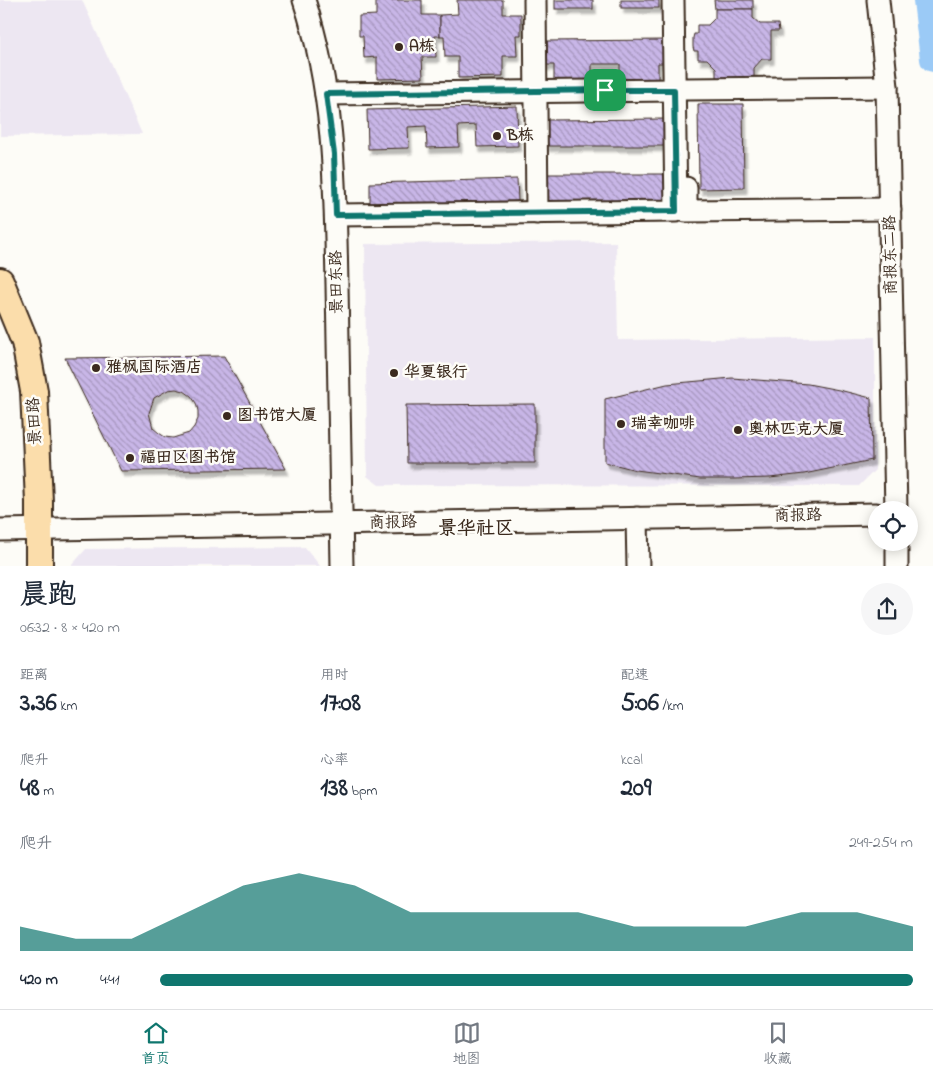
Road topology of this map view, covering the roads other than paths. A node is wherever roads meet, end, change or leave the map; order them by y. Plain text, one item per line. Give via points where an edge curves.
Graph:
1 (304, 0) edge
2 (535, 0) edge
3 (673, 0) edge
4 (684, 0) edge
5 (878, 0) edge
6 (887, 87) junction
7 (680, 90) junction
8 (531, 91) junction
9 (326, 94) junction
10 (890, 209) junction
11 (537, 213) junction
12 (336, 215) junction
13 (0, 281) edge
14 (0, 315) edge
15 (896, 501) edge
16 (868, 514) edge
17 (637, 518) junction
18 (341, 524) junction
19 (20, 530) edge
20 (897, 551) edge
21 (22, 566) edge
22 (39, 566) edge
23 (342, 566) edge
24 (638, 566) edge
25 (897, 566) edge

1 - 9 street, 景田东路 via 319,53
2 - 8 street
3 - 7 street
4 - 7 street
5 - 6 street, 商报东二路
6 - 7 street
6 - 10 street, 商报东二路
7 - 8 street
7 - 10 street via 686,211
7 - 11 street via 676,211
8 - 9 street
8 - 11 street
9 - 12 street, 景田东路 via 334,154
10 - 15 street, 商报东二路
11 - 12 street
12 - 18 street, 景田东路
13 - 19 main road, 景田路 via 25,342 35,411
14 - 19 main road, 景田路 via 14,359 19,393
16 - 17 street, 商报路
17 - 18 street, 商报路
17 - 24 street
18 - 19 street, 商报路
18 - 23 street, 景田东路
19 - 21 main road, 景田路
19 - 22 main road, 景田路
20 - 25 street

